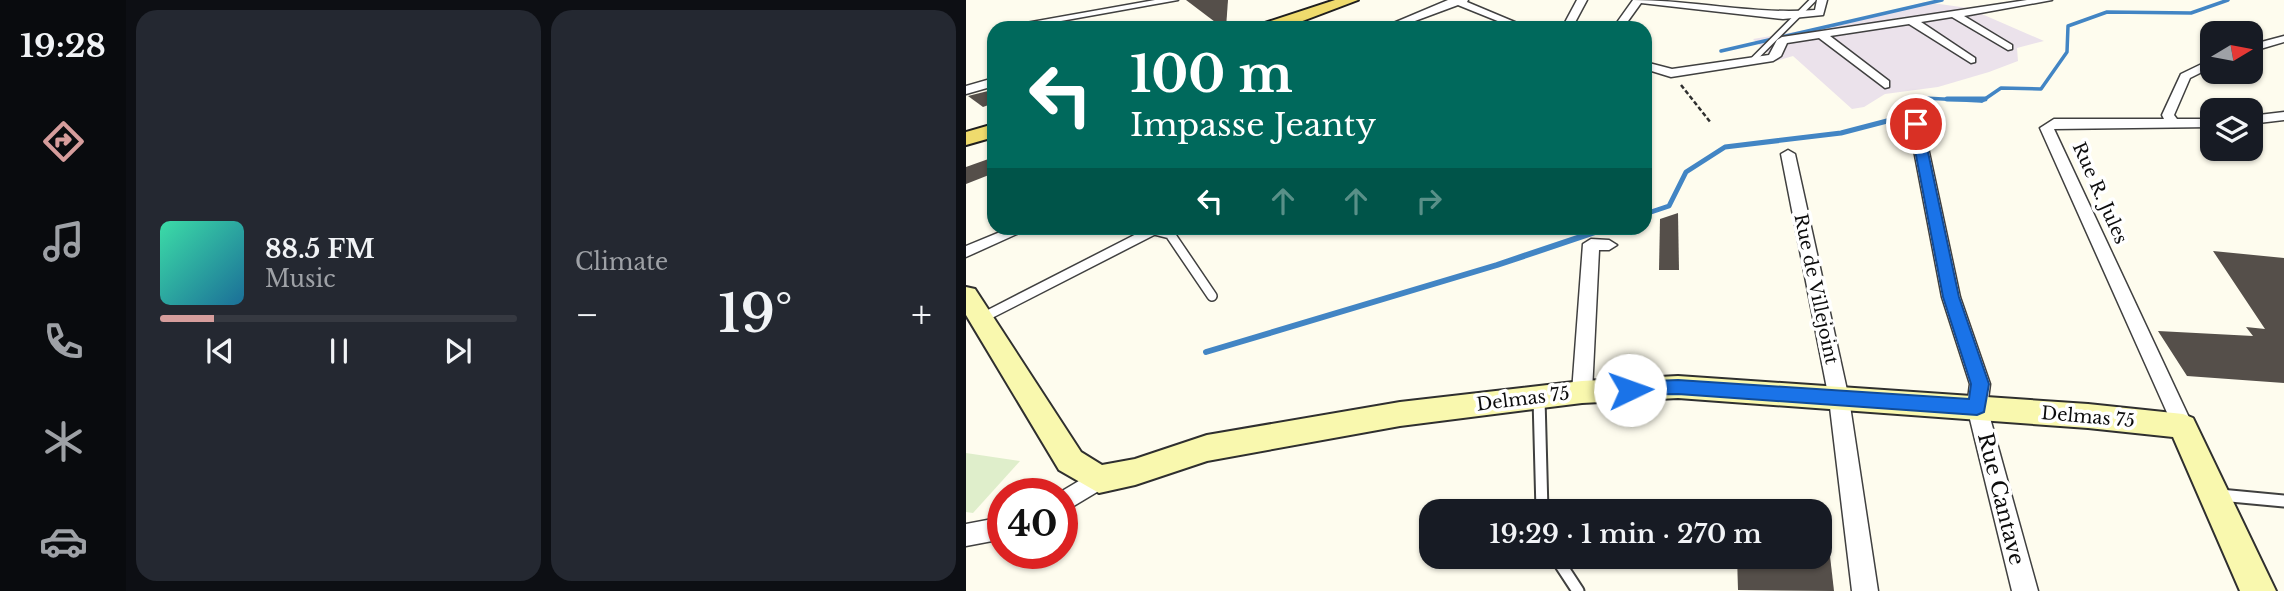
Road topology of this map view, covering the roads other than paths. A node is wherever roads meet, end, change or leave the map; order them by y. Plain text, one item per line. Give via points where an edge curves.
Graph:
1 (1173, 0) edge
2 (1350, 0) edge
3 (1371, 0) edge
4 (1583, 0) edge
5 (1639, 0) edge
6 (1813, 0) edge
7 (1822, 0) edge
8 (2047, 0) edge
9 (1458, 1) edge
10 (1954, 14) junction
11 (1912, 20) junction
12 (1045, 21) edge
13 (1294, 21) edge
14 (1299, 21) edge
15 (1405, 21) edge
16 (1507, 21) edge
17 (1571, 21) edge
18 (1623, 21) edge
19 (1821, 34) junction
20 (2284, 39) edge
21 (2266, 44) junction
22 (2263, 45) edge
23 (2008, 47) dead end
24 (2284, 52) edge
25 (1753, 60) junction
26 (1971, 60) dead end
27 (1652, 67) edge
28 (2200, 68) edge
29 (987, 84) edge
30 (1885, 84) dead end
31 (966, 90) edge
32 (2284, 116) edge
33 (2263, 118) edge
34 (2200, 123) edge
35 (987, 124) edge
36 (1916, 124) dead end
37 (2174, 124) junction
38 (966, 131) edge
39 (987, 132) edge
40 (966, 139) edge
41 (1788, 153) dead end
42 (1006, 235) edge
43 (1144, 235) edge
44 (1171, 235) edge
45 (1609, 245) dead end
46 (966, 252) edge
47 (966, 295) edge
48 (1212, 296) dead end
49 (982, 318) junction
50 (1582, 392) junction
51 (1539, 397) junction
52 (1839, 399) junction
53 (1977, 407) junction
54 (2183, 426) junction
55 (1099, 479) junction
56 (1078, 493) edge
57 (2215, 495) junction
58 (1542, 499) edge
59 (2284, 501) edge
60 (987, 531) edge
61 (966, 535) edge
62 (1564, 569) edge
63 (1578, 591) edge
64 (1866, 591) edge
65 (2025, 591) edge
66 (2258, 591) edge

1 - 12 street
2 - 13 main road
3 - 14 main road
4 - 17 street
5 - 7 street via 1804,16 1819,13
5 - 18 street
6 - 25 lane
8 - 10 street
9 - 15 street
9 - 16 street
10 - 11 street
10 - 23 street
11 - 19 street
11 - 26 street
19 - 25 street via 1782,40 1775,56
19 - 30 street
20 - 21 street
21 - 22 street
21 - 24 street
25 - 27 street via 1671,73
28 - 37 street via 2185,76 2168,115
29 - 31 street
32 - 33 street
34 - 37 street, Rue R. Jules
35 - 38 main road
36 - 53 street, Rue Cantave via 1951,297 1980,384
37 - 54 street, Rue R. Jules via 2054,124 2047,128
39 - 40 main road
41 - 52 street, Rue de Villejoint
42 - 46 street
43 - 49 lane
44 - 48 lane
45 - 50 street via 1591,244
47 - 49 street
49 - 55 street via 1070,461
50 - 51 street, Delmas 75
50 - 52 street, Delmas 75 via 1678,387
51 - 55 street, Delmas 75 via 1401,414 1207,448
51 - 58 lane
52 - 53 street, Delmas 75
52 - 64 street, Rue de Villejoint
53 - 54 street, Delmas 75
53 - 65 street, Rue Cantave
54 - 57 street
55 - 56 street
57 - 59 lane
57 - 66 street
60 - 61 street
62 - 63 lane

